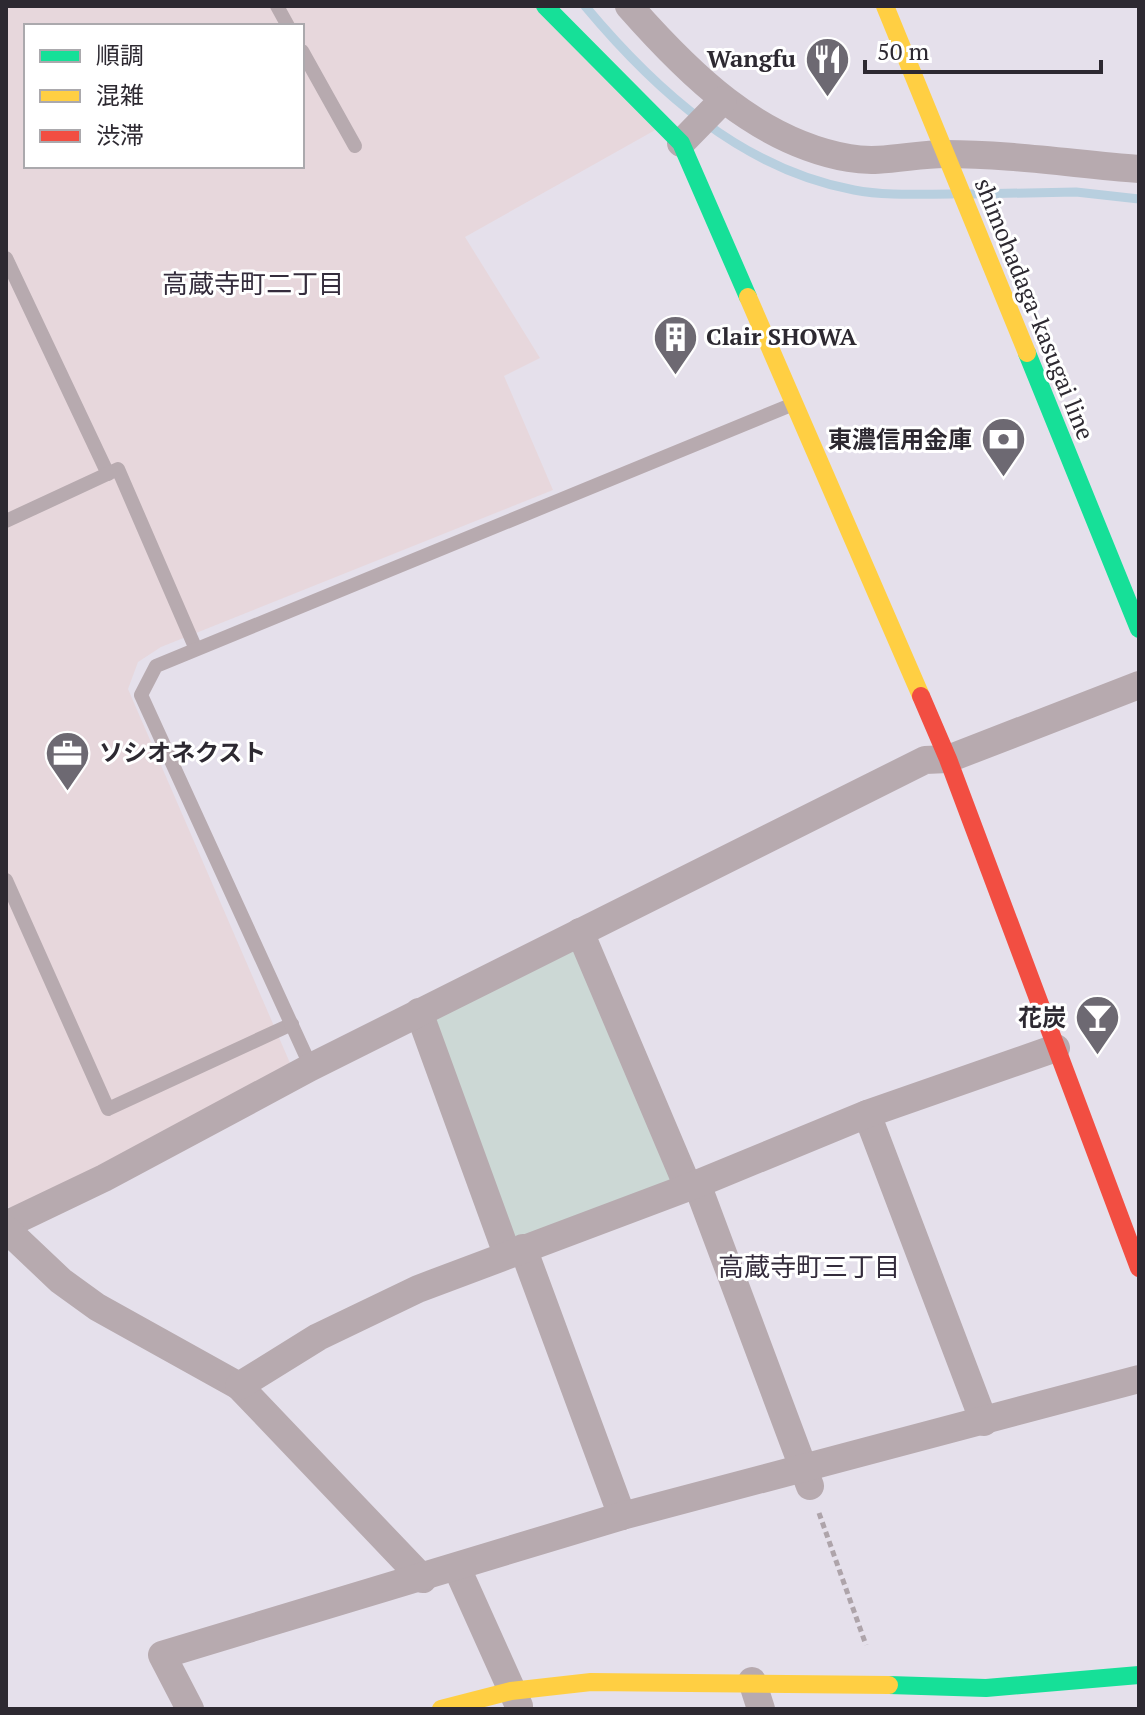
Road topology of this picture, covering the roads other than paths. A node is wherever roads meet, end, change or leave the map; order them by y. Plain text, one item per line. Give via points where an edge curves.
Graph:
1 (277, 6) edge
2 (545, 6) edge
3 (629, 6) edge
4 (885, 6) edge
5 (287, 24) edge
6 (304, 55) edge
7 (723, 100) junction
8 (681, 143) junction
9 (355, 146) dead end
10 (949, 164) junction
11 (1139, 169) edge
12 (6, 258) edge
13 (795, 403) junction
14 (108, 474) junction
15 (6, 521) edge
16 (1139, 629) edge
17 (195, 647) junction
18 (1139, 685) edge
19 (948, 759) junction
20 (6, 880) edge
21 (580, 932) junction
22 (419, 1012) junction
23 (292, 1024) junction
24 (1056, 1048) junction
25 (311, 1067) junction
26 (867, 1114) junction
27 (693, 1185) junction
28 (6, 1227) edge
29 (515, 1251) junction
30 (1139, 1268) edge
31 (1139, 1379) edge
32 (239, 1386) junction
33 (984, 1422) junction
34 (807, 1478) junction
35 (622, 1516) junction
36 (457, 1568) junction
37 (423, 1579) junction
38 (1139, 1675) edge
39 (752, 1681) junction
40 (516, 1700) edge
41 (190, 1709) edge
42 (441, 1709) edge
43 (761, 1709) edge

1 - 5 lane
2 - 8 street
3 - 7 street
4 - 10 street, shimohadaga-kasugai line
6 - 9 lane
7 - 8 street
7 - 10 street via 787,141 850,159
8 - 13 street
10 - 11 street
10 - 16 street, shimohadaga-kasugai line
12 - 14 lane
13 - 17 lane
13 - 19 street
14 - 15 lane
14 - 17 lane via 118,469
17 - 23 lane via 156,666 141,695
18 - 19 street
19 - 21 street via 925,760
19 - 24 street
20 - 23 lane via 108,1109
21 - 22 street
21 - 27 street
22 - 25 street
22 - 29 street
23 - 25 lane
24 - 26 street
24 - 30 street
25 - 28 street
26 - 27 street
26 - 33 street
27 - 29 street
27 - 34 street
28 - 32 street via 61,1281 97,1307
29 - 32 street via 318,1337
29 - 35 street
31 - 33 street
32 - 37 street
33 - 34 street
34 - 35 street
35 - 36 street
36 - 37 street
36 - 40 street
37 - 41 street via 162,1655
38 - 39 street via 986,1688
39 - 40 street via 591,1682
39 - 43 street
40 - 42 street

